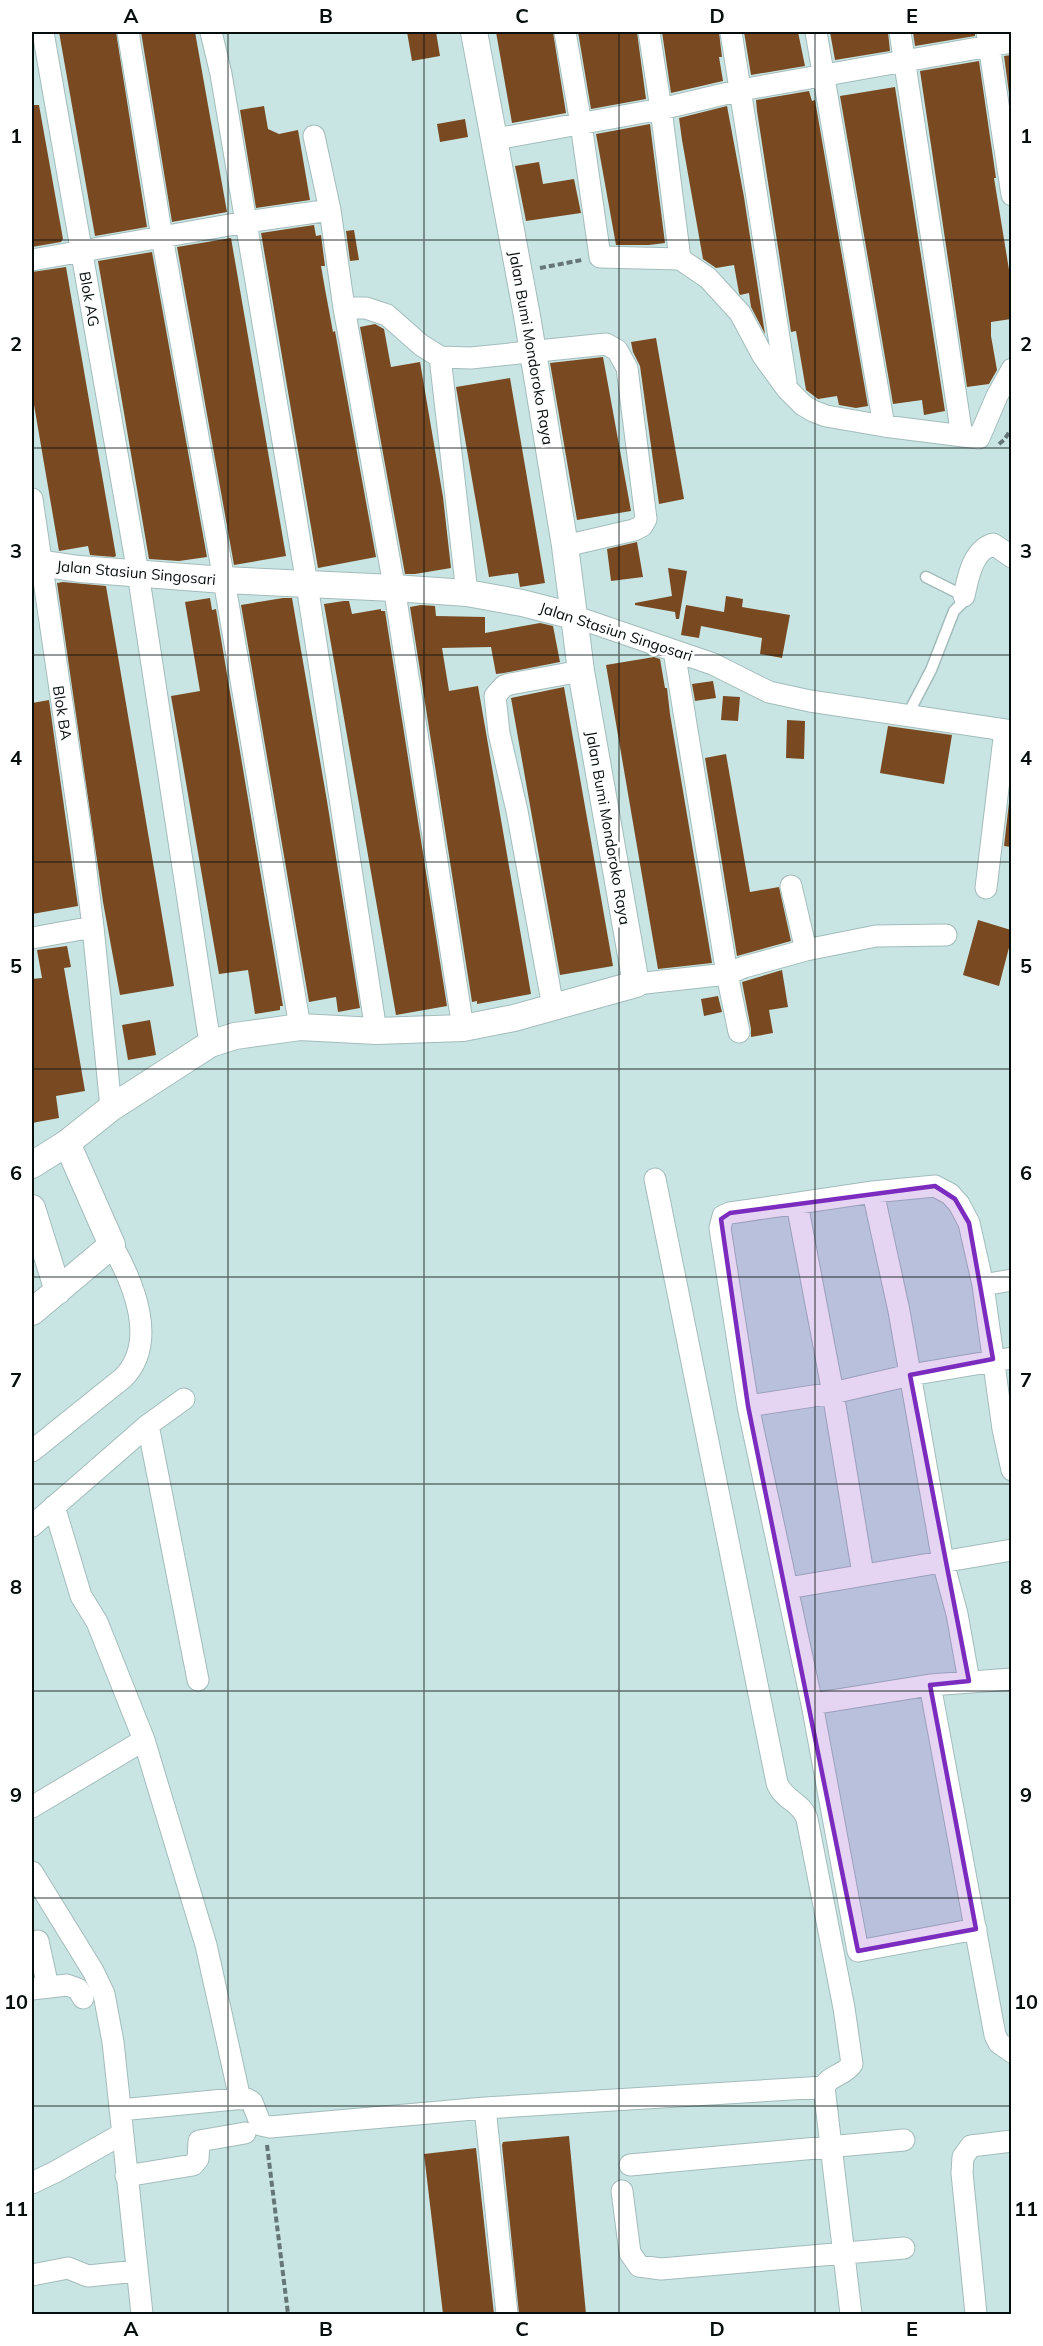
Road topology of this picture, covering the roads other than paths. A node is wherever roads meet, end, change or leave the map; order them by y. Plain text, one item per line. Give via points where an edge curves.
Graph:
1 (43, 32) edge
2 (128, 32) edge
3 (211, 32) edge
4 (474, 32) edge
5 (565, 32) edge
6 (649, 32) edge
7 (731, 32) edge
8 (816, 32) edge
9 (900, 32) edge
10 (988, 39) edge
11 (1011, 42) edge
12 (905, 61) junction
13 (825, 75) junction
14 (741, 90) junction
15 (661, 109) junction
16 (581, 124) junction
17 (314, 136) dead end
18 (496, 139) junction
19 (1011, 195) edge
20 (330, 210) junction
21 (246, 222) junction
22 (162, 237) junction
23 (80, 252) junction
24 (680, 259) junction
25 (32, 260) edge
26 (344, 308) junction
27 (531, 344) junction
28 (440, 357) junction
29 (1011, 369) edge
30 (787, 389) junction
31 (884, 426) junction
32 (962, 436) junction
33 (32, 499) edge
34 (565, 546) junction
35 (1011, 557) edge
36 (36, 563) edge
37 (138, 570) junction
38 (926, 577) dead end
39 (224, 580) junction
40 (307, 584) junction
41 (394, 588) junction
42 (467, 594) junction
43 (964, 596) junction
44 (573, 616) junction
45 (674, 651) junction
46 (581, 671) junction
47 (907, 716) junction
48 (1008, 730) edge
49 (791, 886) dead end
50 (986, 888) dead end
51 (93, 927) junction
52 (946, 935) dead end
53 (32, 938) edge
54 (806, 950) junction
55 (727, 974) junction
56 (636, 984) junction
57 (553, 1007) junction
58 (300, 1027) junction
59 (463, 1028) junction
60 (376, 1032) junction
61 (739, 1032) dead end
62 (210, 1044) junction
63 (111, 1108) junction
64 (67, 1143) junction
65 (32, 1165) edge
66 (655, 1179) dead end
67 (873, 1192) junction
68 (797, 1204) junction
69 (32, 1208) edge
70 (112, 1245) junction
71 (1011, 1280) edge
72 (983, 1285) junction
73 (58, 1291) junction
74 (32, 1312) edge
75 (1002, 1358) edge
76 (910, 1375) junction
77 (833, 1393) junction
78 (184, 1399) dead end
79 (748, 1406) junction
80 (148, 1425) junction
81 (1007, 1429) edge
82 (32, 1451) edge
83 (1011, 1470) edge
84 (54, 1506) junction
85 (32, 1526) edge
86 (1011, 1550) edge
87 (943, 1562) junction
88 (862, 1574) junction
89 (788, 1588) junction
90 (1011, 1679) edge
91 (198, 1680) dead end
92 (969, 1681) junction
93 (930, 1685) junction
94 (812, 1704) junction
95 (144, 1740) junction
96 (32, 1807) edge
97 (32, 1872) edge
98 (976, 1929) junction
99 (68, 1930) junction
100 (35, 1942) edge
101 (858, 1951) junction
102 (833, 1955) junction
103 (40, 1988) edge
104 (83, 1998) dead end
105 (1011, 2052) edge
106 (824, 2087) junction
107 (240, 2099) junction
108 (485, 2108) junction
109 (120, 2110) junction
110 (255, 2129) junction
111 (122, 2134) junction
112 (904, 2140) dead end
113 (1011, 2141) edge
114 (832, 2146) junction
115 (630, 2165) dead end
116 (126, 2176) junction
117 (32, 2183) edge
118 (622, 2191) dead end
119 (904, 2248) dead end
120 (844, 2254) junction
121 (137, 2271) junction
122 (32, 2275) edge
123 (142, 2314) edge
124 (507, 2314) edge
125 (851, 2314) edge
126 (976, 2314) edge

1 - 23 street, Blok AG
2 - 22 street
3 - 21 street
4 - 18 street, Jalan Bumi Mondoroko Raya
5 - 16 street
6 - 15 street
7 - 14 street
8 - 13 street
9 - 12 street
10 - 11 street
10 - 12 street
10 - 19 street
12 - 13 street
12 - 32 street
13 - 14 street
13 - 31 street
14 - 15 street
14 - 30 street
15 - 16 street
15 - 24 street
16 - 18 street
16 - 24 street via 600,257
17 - 20 street
18 - 27 street, Jalan Bumi Mondoroko Raya
20 - 21 street
20 - 26 street
21 - 22 street
21 - 40 street
22 - 23 street
22 - 39 street
23 - 25 street
23 - 37 street, Blok AG
24 - 30 street via 708,278 740,313 763,356
26 - 28 street via 366,308 387,315
26 - 41 street
27 - 28 street via 471,358
27 - 34 street, Jalan Bumi Mondoroko Raya
27 - 34 street via 606,344 621,354 627,368 646,519 633,530
28 - 42 street
29 - 32 street via 979,438
30 - 31 street via 803,405 826,416
31 - 32 street
33 - 36 street, Blok BA
34 - 44 street, Jalan Bumi Mondoroko Raya
35 - 43 street via 993,544 987,546 968,574
36 - 37 street, Jalan Stasiun Singosari via 79,569
36 - 51 street, Blok BA
37 - 39 street, Jalan Stasiun Singosari
37 - 62 street, Blok AG
38 - 43 lane
39 - 40 street, Jalan Stasiun Singosari
39 - 58 street
40 - 41 street, Jalan Stasiun Singosari
40 - 60 street
41 - 42 street, Jalan Stasiun Singosari
41 - 59 street
42 - 44 street, Jalan Stasiun Singosari
43 - 47 lane
44 - 45 street, Jalan Stasiun Singosari
44 - 46 street, Jalan Bumi Mondoroko Raya
45 - 47 street, Jalan Stasiun Singosari via 713,664 769,692
45 - 55 street
46 - 56 street, Jalan Bumi Mondoroko Raya
46 - 57 street via 510,684 495,696
47 - 48 street, Jalan Stasiun Singosari
48 - 50 street
49 - 54 street
51 - 53 street
51 - 63 street, Blok BA
52 - 54 street via 876,936
54 - 55 street
55 - 56 street
55 - 61 street
56 - 57 street
57 - 59 street
58 - 60 street
58 - 62 street via 256,1032
59 - 60 street
62 - 63 street
63 - 64 street
64 - 65 street
64 - 70 street
66 - 102 street via 777,1783 783,1794 806,1813
67 - 68 street
67 - 72 street via 935,1186 950,1194 969,1223
67 - 76 street
68 - 77 street
68 - 79 street via 730,1213 719,1224
69 - 73 street
70 - 73 street
70 - 82 street via 137,1305 140,1344 135,1365
71 - 72 street
72 - 75 street
73 - 74 street
75 - 76 street
75 - 81 street
76 - 77 street
76 - 87 street
77 - 79 street
77 - 88 street
78 - 80 street
79 - 89 street
80 - 84 street
80 - 91 street
81 - 83 street
84 - 85 street
84 - 95 street via 81,1596 97,1622
86 - 87 street
87 - 88 street
87 - 92 street
88 - 89 street
89 - 94 street
90 - 92 street
92 - 93 street
93 - 94 street
93 - 98 street
94 - 101 street
95 - 96 street
95 - 107 street via 206,1945
97 - 99 street
98 - 101 street
98 - 105 street via 995,2035
99 - 100 street
99 - 109 street via 104,1994
100 - 103 street
101 - 102 street
102 - 106 street via 852,2059 849,2069 827,2081
103 - 104 street via 67,1985 81,1992
106 - 108 street
106 - 114 street
107 - 109 street
107 - 110 street via 250,2100 258,2121
108 - 110 street
108 - 124 street
109 - 111 street
110 - 116 street via 199,2141 198,2159 193,2165
111 - 116 street
111 - 117 street
112 - 114 street
113 - 126 street via 971,2146 963,2157 963,2194
114 - 115 street
114 - 120 street
116 - 121 street
118 - 120 street via 630,2253 634,2262 645,2268
119 - 120 street
120 - 125 street
121 - 122 street via 88,2276 68,2268
121 - 123 street

